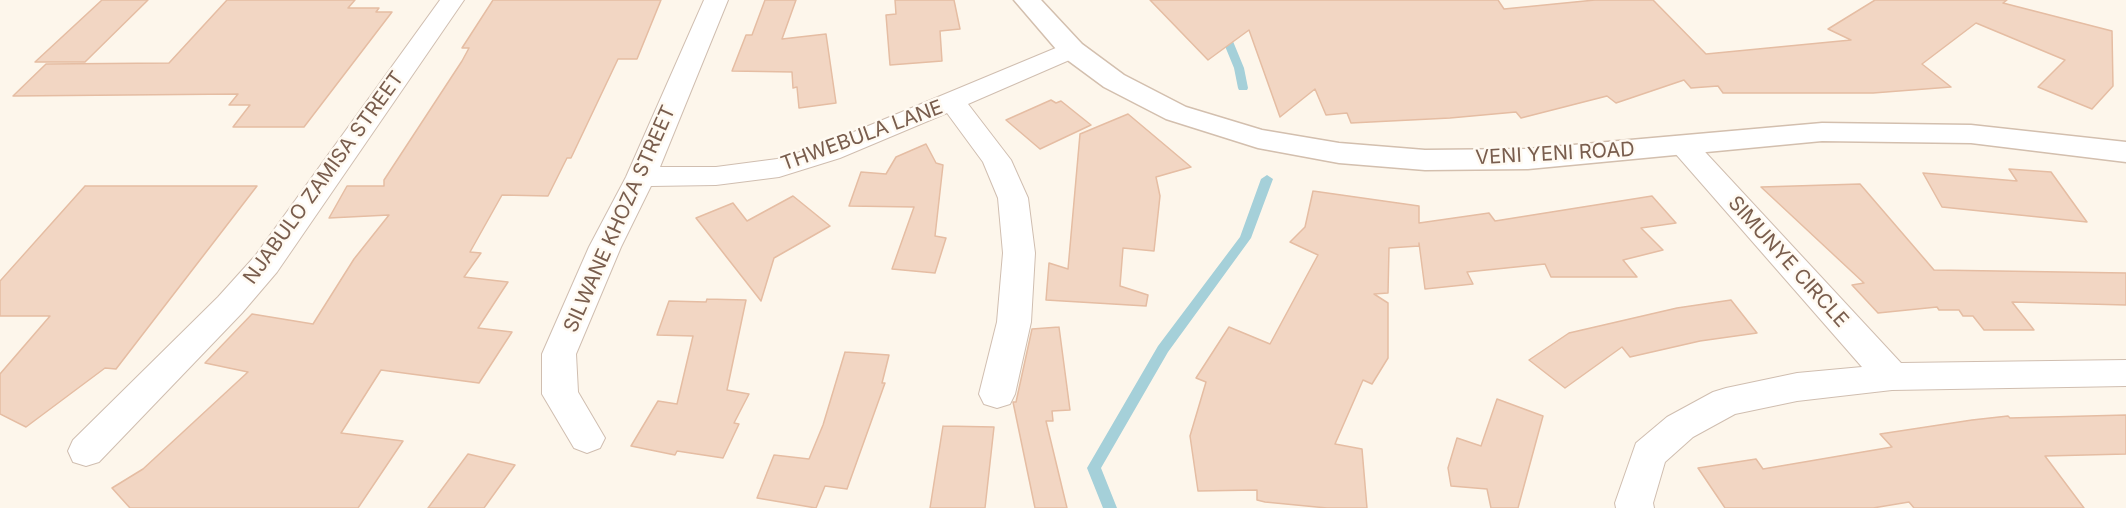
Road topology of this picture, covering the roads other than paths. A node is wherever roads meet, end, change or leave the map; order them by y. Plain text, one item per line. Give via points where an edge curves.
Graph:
1 (452, 0) edge
2 (716, 0) edge
3 (1028, 0) edge
4 (1072, 50) junction
5 (953, 102) junction
6 (1684, 146) junction
7 (2126, 152) edge
8 (641, 177) junction
9 (2126, 373) edge
10 (1892, 377) junction
11 (997, 394) dead end
12 (586, 438) dead end
13 (86, 451) dead end
14 (1635, 508) edge

1 - 13 street, NJABULO ZAMISA STREET via 266,264
2 - 8 street, SILWANE KHOZA STREET
3 - 4 street, VENI YENI ROAD
4 - 5 street, THWEBULA LANE
4 - 6 street, VENI YENI ROAD via 1114,81 1176,113 1258,139 1340,153 1425,160 1528,159
5 - 8 street, THWEBULA LANE via 830,152 779,168 717,176
5 - 11 street via 997,160 1013,198 1019,253 1014,322
6 - 7 street, VENI YENI ROAD via 1822,132 1971,134
6 - 10 street, SIMUNYE CIRCLE
8 - 12 street, SILWANE KHOZA STREET via 604,247 559,354 560,394
9 - 10 street
10 - 14 street via 1797,387 1726,402 1680,427 1650,454

